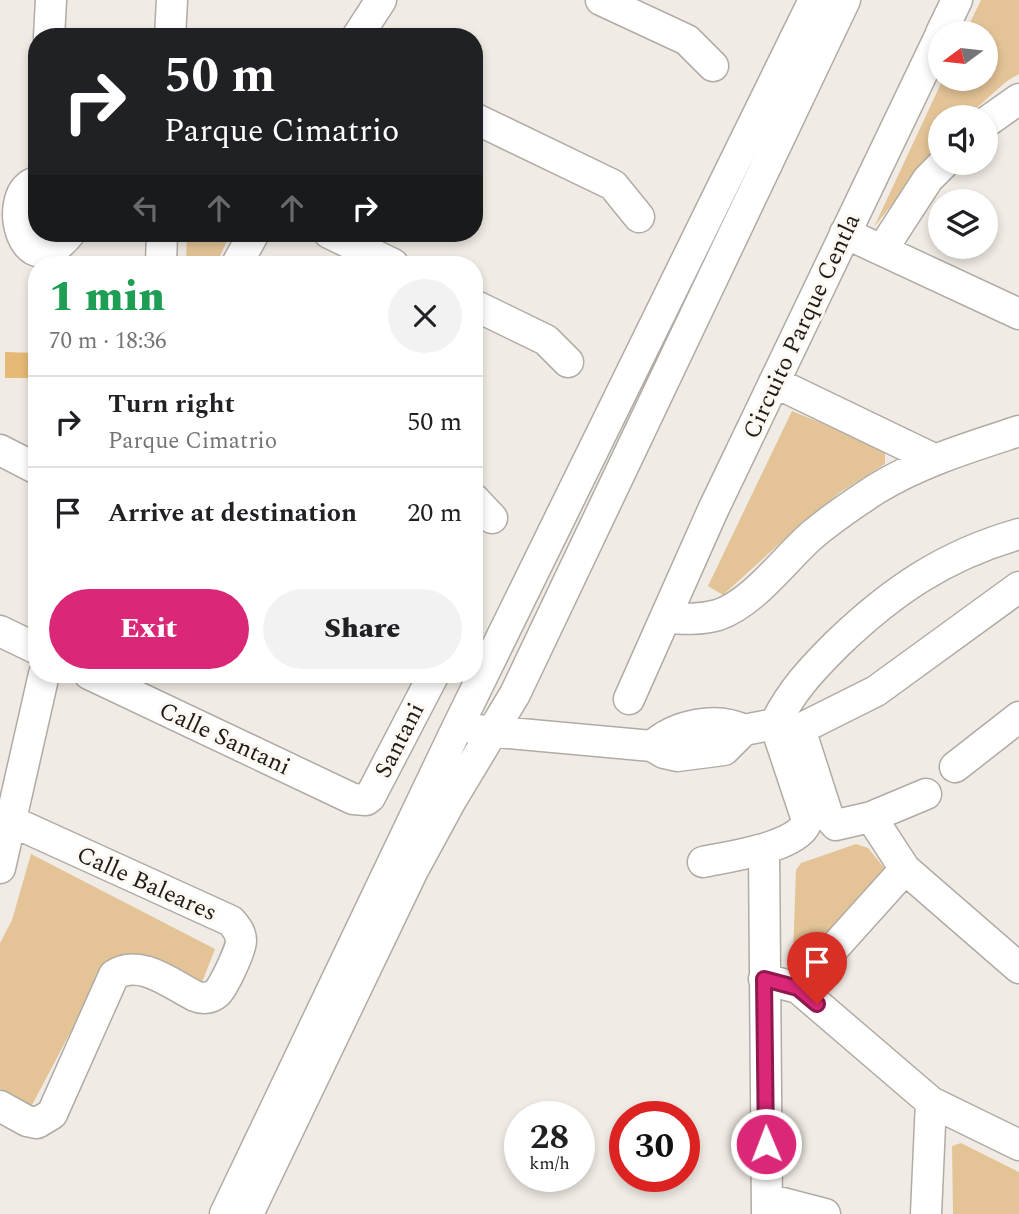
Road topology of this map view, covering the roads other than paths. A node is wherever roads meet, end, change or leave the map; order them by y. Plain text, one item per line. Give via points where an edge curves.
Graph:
1 (51, 0) edge
2 (172, 0) edge
3 (381, 0) edge
4 (601, 0) edge
5 (814, 0) edge
6 (845, 0) edge
7 (957, 0) edge
8 (946, 21) edge
9 (49, 28) edge
10 (170, 28) edge
11 (363, 28) edge
12 (928, 59) edge
13 (713, 66) dead end
14 (1019, 99) edge
15 (998, 114) edge
16 (483, 122) edge
17 (932, 175) edge
18 (28, 182) edge
19 (3, 213) edge
20 (639, 217) dead end
21 (845, 233) junction
22 (62, 242) edge
23 (348, 242) edge
24 (882, 250) junction
25 (376, 256) edge
26 (483, 308) edge
27 (1019, 314) edge
28 (568, 362) dead end
29 (774, 382) junction
30 (1019, 431) edge
31 (0, 450) edge
32 (934, 459) junction
33 (28, 464) edge
34 (1019, 534) edge
35 (1019, 587) edge
36 (665, 618) junction
37 (0, 631) edge
38 (28, 645) edge
39 (483, 675) edge
40 (42, 683) edge
41 (108, 683) edge
42 (428, 683) edge
43 (479, 683) edge
44 (629, 699) dead end
45 (787, 726) junction
46 (1015, 727) edge
47 (457, 728) junction
48 (493, 732) junction
49 (956, 767) dead end
50 (926, 794) dead end
51 (361, 800) joint
52 (871, 817) junction
53 (5, 818) edge
54 (764, 849) junction
55 (703, 862) dead end
56 (0, 867) edge
57 (905, 869) junction
58 (1019, 968) edge
59 (764, 979) junction
60 (798, 988) junction
61 (931, 1102) junction
62 (0, 1106) edge
63 (1019, 1145) edge
64 (767, 1207) edge
65 (225, 1214) edge
66 (248, 1214) edge
67 (825, 1214) edge
68 (926, 1214) edge

1 - 9 street
2 - 10 street
3 - 11 street
4 - 13 street via 687,40
5 - 39 street
6 - 48 street
7 - 8 street, Circuito Parque Centla
12 - 21 street, Circuito Parque Centla
14 - 15 street
16 - 20 street via 613,185
17 - 24 street, Circuito Parque Centla
18 - 19 street via 16,189
19 - 22 street via 12,239 22,247 49,250
21 - 24 street
21 - 29 street, Circuito Parque Centla
23 - 25 street
24 - 27 street
26 - 28 street via 546,340
29 - 32 street
29 - 36 street, Circuito Parque Centla
30 - 32 street
31 - 33 street
32 - 36 street via 841,512 741,603 698,620
34 - 45 street via 962,554 893,594 815,666 787,699
35 - 45 street via 876,691
36 - 44 street, Circuito Parque Centla
37 - 38 street
40 - 53 street
41 - 51 street, Calle Santani
42 - 51 street, Santani via 370,797
43 - 47 street
45 - 48 street via 744,730 721,722 676,730 652,746
45 - 52 street via 831,823 842,825
45 - 54 street via 807,820 803,831
46 - 49 street
47 - 48 street
47 - 65 street
48 - 66 street via 413,870
50 - 52 street
52 - 57 street
53 - 56 street
53 - 62 street, Calle Baleares via 231,921 242,938 218,992 210,997 202,999 141,969 114,975 52,1114 37,1123
54 - 55 street
54 - 59 street
57 - 58 street
57 - 60 street
59 - 60 street
59 - 64 street
60 - 61 street
61 - 63 street
61 - 68 street
64 - 67 street

